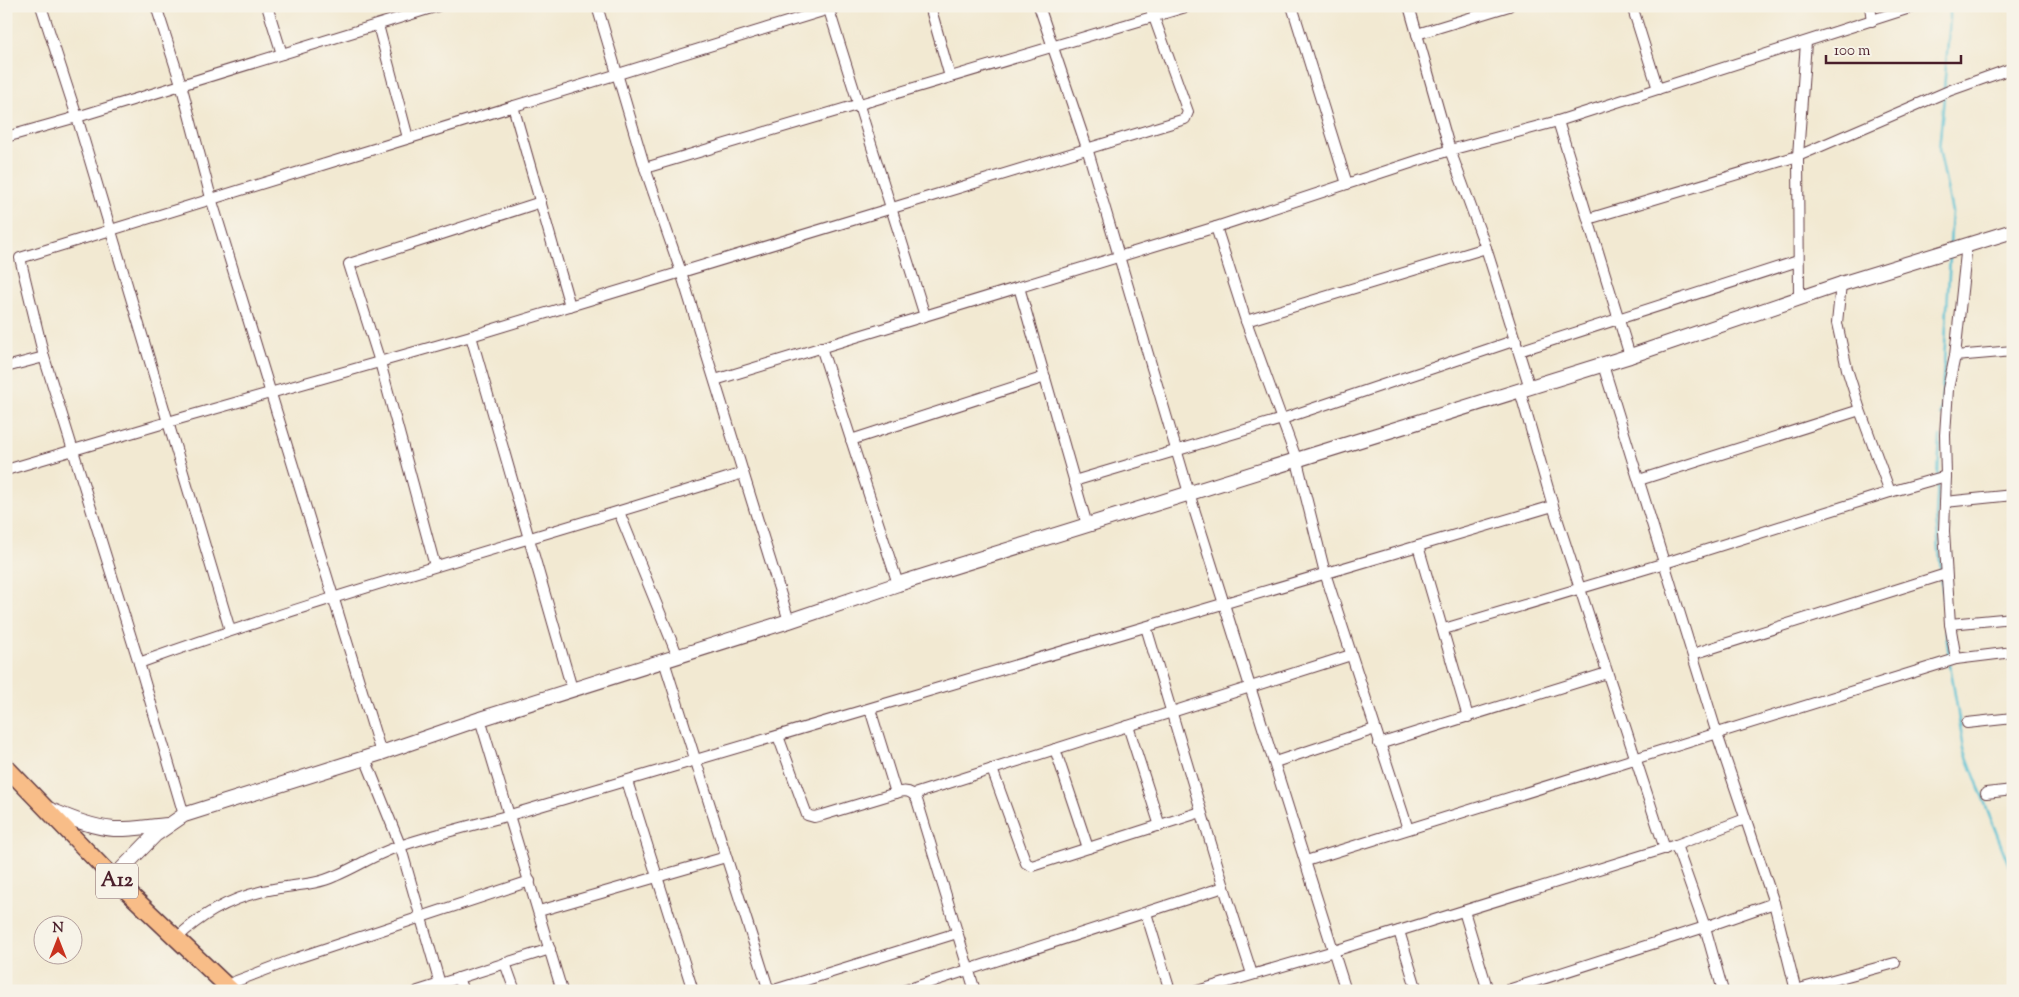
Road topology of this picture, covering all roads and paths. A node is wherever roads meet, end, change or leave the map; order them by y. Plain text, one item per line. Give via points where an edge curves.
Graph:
1 (41, 6) edge
2 (156, 6) edge
3 (267, 6) edge
4 (438, 6) edge
5 (596, 6) edge
6 (930, 6) edge
7 (1039, 6) edge
8 (1150, 6) edge
9 (1189, 6) edge
10 (1292, 6) edge
11 (1409, 6) edge
12 (1509, 6) edge
13 (1632, 6) edge
14 (1870, 6) edge
15 (1916, 6) edge
16 (834, 8) edge
17 (1154, 17) junction
18 (1872, 21) junction
19 (378, 25) junction
20 (1417, 34) junction
21 (1806, 42) junction
22 (1052, 47) junction
23 (282, 54) junction
24 (2013, 68) edge
25 (617, 73) junction
26 (950, 77) junction
27 (180, 84) junction
28 (1658, 89) junction
29 (859, 104) junction
30 (513, 106) junction
31 (77, 118) junction
32 (1558, 121) junction
33 (6, 137) edge
34 (408, 138) junction
35 (1087, 148) junction
36 (1450, 150) junction
37 (1798, 156) junction
38 (646, 168) junction
39 (1346, 184) junction
40 (211, 198) junction
41 (541, 202) junction
42 (890, 208) junction
43 (1588, 219) junction
44 (1216, 227) junction
45 (109, 230) junction
46 (2013, 231) edge
47 (1966, 244) junction
48 (1486, 248) junction
49 (1119, 257) junction
50 (1798, 261) junction
51 (682, 272) junction
52 (1841, 284) junction
53 (1019, 287) junction
54 (1799, 299) junction
55 (570, 306) junction
56 (925, 316) junction
57 (1618, 319) junction
58 (1246, 321) junction
59 (471, 336) junction
60 (1516, 340) junction
61 (821, 347) junction
62 (1519, 351) junction
63 (2013, 351) edge
64 (1630, 356) junction
65 (1955, 356) junction
66 (44, 357) junction
67 (380, 362) junction
68 (1603, 364) junction
69 (6, 367) edge
70 (1045, 377) junction
71 (715, 380) junction
72 (1525, 389) junction
73 (272, 394) junction
74 (1860, 410) junction
75 (1282, 419) junction
76 (168, 422) junction
77 (851, 440) junction
78 (72, 450) junction
79 (1177, 451) junction
80 (1297, 461) junction
81 (6, 470) edge
82 (743, 473) junction
83 (1946, 476) junction
84 (1639, 480) junction
85 (1074, 481) junction
86 (1890, 492) junction
87 (1189, 493) junction
88 (2013, 495) edge
89 (1944, 502) junction
90 (1553, 506) junction
91 (619, 512) junction
92 (1087, 525) junction
93 (529, 539) junction
94 (1418, 546) junction
95 (1665, 563) junction
96 (436, 566) junction
97 (1325, 573) junction
98 (1946, 574) junction
99 (898, 584) junction
100 (1580, 588) junction
101 (334, 598) junction
102 (1225, 603) junction
103 (2013, 618) edge
104 (789, 621) junction
105 (1950, 624) junction
106 (1146, 627) junction
107 (230, 630) junction
108 (1444, 630) junction
109 (2013, 652) edge
110 (1693, 654) junction
111 (1351, 655) junction
112 (678, 656) junction
113 (1956, 659) junction
114 (664, 661) junction
115 (139, 663) junction
116 (1607, 673) junction
117 (1251, 686) junction
118 (572, 689) junction
119 (870, 709) junction
120 (1171, 713) junction
121 (1468, 717) junction
122 (2013, 718) edge
123 (480, 719) junction
124 (1967, 723) dead end
125 (1128, 726) junction
126 (1375, 729) junction
127 (1717, 734) junction
128 (778, 736) junction
129 (1379, 744) junction
130 (1055, 749) junction
131 (381, 753) junction
132 (365, 758) junction
133 (1635, 759) junction
134 (696, 760) junction
135 (1275, 762) junction
136 (6, 767) edge
137 (992, 769) junction
138 (627, 781) junction
139 (2013, 790) edge
140 (1986, 792) dead end
141 (896, 793) junction
142 (914, 794) junction
143 (46, 808) junction
144 (1201, 812) junction
145 (184, 815) junction
146 (510, 815) junction
147 (1745, 819) junction
148 (170, 824) junction
149 (1160, 826) junction
150 (1408, 829) junction
151 (400, 846) junction
152 (1676, 846) junction
153 (1088, 848) junction
154 (1664, 849) junction
155 (726, 857) junction
156 (1306, 861) junction
157 (657, 876) junction
158 (113, 878) junction
159 (530, 881) junction
160 (1224, 887) junction
161 (1774, 903) junction
162 (539, 911) junction
163 (1464, 911) junction
164 (1146, 913) junction
165 (419, 917) junction
166 (1705, 927) junction
167 (1399, 931) junction
168 (957, 933) junction
169 (176, 939) junction
170 (550, 950) junction
171 (1334, 951) junction
172 (505, 963) junction
173 (1895, 963) dead end
174 (968, 970) junction
175 (1252, 974) junction
176 (458, 978) junction
177 (440, 984) junction
178 (229, 988) edge
179 (1794, 990) edge
180 (418, 991) edge
181 (463, 991) edge
182 (515, 991) edge
183 (562, 991) edge
184 (693, 991) edge
185 (770, 991) edge
186 (903, 991) edge
187 (975, 991) edge
188 (1170, 991) edge
189 (1197, 991) edge
190 (1346, 991) edge
191 (1417, 991) edge
192 (1488, 991) edge
193 (1505, 991) edge
194 (1723, 991) edge

1 - 31 street
2 - 27 street
3 - 23 street
4 - 19 street
5 - 25 street
6 - 26 street
7 - 22 street
8 - 17 street
9 - 17 street
10 - 39 street
11 - 20 street
12 - 20 street
13 - 28 street
14 - 18 street
15 - 18 street
16 - 25 street
16 - 29 street
17 - 22 street
17 - 35 street via 1188,112 1185,119
18 - 21 street
19 - 23 street
19 - 34 street
20 - 36 street
21 - 28 street
21 - 37 street
22 - 26 street
22 - 35 street
23 - 27 street
24 - 37 street via 1951,90
25 - 30 street
25 - 38 street
26 - 29 street
27 - 31 street
27 - 40 street
28 - 32 street
29 - 38 street
29 - 42 street
30 - 34 street
30 - 41 street
31 - 33 street
31 - 45 street
32 - 36 street
32 - 43 street
34 - 40 street
35 - 42 street
35 - 49 street
36 - 39 street
36 - 48 street
37 - 43 street
37 - 50 street
38 - 51 street
39 - 44 street
40 - 45 street
40 - 73 street
41 - 55 street
41 - 67 street via 349,264
42 - 51 street
42 - 56 street
43 - 57 street
44 - 49 street
44 - 58 street
45 - 66 street via 20,258
45 - 76 street
46 - 47 street
47 - 52 street
47 - 65 street
48 - 58 street
48 - 60 street
49 - 53 street
49 - 79 street
50 - 54 street
50 - 57 street
51 - 55 street
51 - 71 street
52 - 54 street
52 - 74 street via 1837,323
53 - 56 street
53 - 70 street
54 - 64 street
55 - 59 street
56 - 61 street
57 - 62 street
57 - 64 street
58 - 75 street
59 - 67 street
59 - 93 street
60 - 62 street
60 - 75 street
61 - 71 street
61 - 77 street
62 - 72 street
63 - 65 street
64 - 68 street
65 - 83 street via 1948,389
66 - 69 street
66 - 78 street
67 - 73 street
67 - 96 street
68 - 72 street
68 - 84 street
70 - 77 street
70 - 85 street
71 - 82 street
72 - 80 street
72 - 90 street
73 - 76 street
73 - 101 street
74 - 84 street
74 - 86 street
75 - 79 street
75 - 80 street
76 - 78 street
76 - 107 street
77 - 99 street
78 - 81 street
78 - 115 street
79 - 85 street
79 - 87 street
80 - 87 street
80 - 97 street
82 - 91 street
82 - 104 street
83 - 86 street
83 - 89 street
84 - 95 street
85 - 92 street
86 - 95 street
87 - 92 street
87 - 102 street
88 - 89 street
89 - 98 street
90 - 94 street
90 - 100 street
91 - 93 street
91 - 112 street
92 - 99 street
93 - 96 street
93 - 118 street
94 - 97 street
94 - 108 street
95 - 100 street
95 - 110 street
96 - 101 street
97 - 102 street
97 - 111 street
98 - 105 street
98 - 110 street
99 - 104 street
100 - 108 street
100 - 116 street
101 - 107 street
101 - 131 street
102 - 106 street
102 - 117 street
103 - 105 street
104 - 112 street
105 - 113 street
106 - 119 street
106 - 120 street
107 - 115 street
108 - 121 street
109 - 113 street
110 - 127 street
111 - 117 street
111 - 126 street
112 - 114 street
113 - 127 street
114 - 118 street
114 - 134 street
115 - 145 street
116 - 121 street
116 - 133 street
117 - 120 street
117 - 135 street
118 - 123 street
119 - 128 street
119 - 141 street
120 - 125 street
120 - 144 street
121 - 129 street
122 - 124 street
123 - 131 street
123 - 146 street
125 - 130 street
125 - 149 street
126 - 129 street
126 - 135 street
127 - 133 street
127 - 147 street
128 - 134 street
128 - 141 street via 807,815 823,815
129 - 150 street
130 - 137 street
130 - 153 street
131 - 132 street
132 - 145 street
132 - 151 street
133 - 150 street
133 - 154 street
134 - 138 street
134 - 155 street
135 - 156 street
136 - 143 main road, A12
137 - 142 street
137 - 153 street via 1026,863 1032,866
138 - 146 street
138 - 157 street
139 - 140 street
141 - 142 street
142 - 168 street
143 - 148 street via 101,828
143 - 158 main road, A12
144 - 149 street
144 - 160 street
145 - 148 street
146 - 151 street
146 - 159 street
147 - 152 street
147 - 161 street
148 - 158 street via 141,848
149 - 153 street
150 - 156 street
151 - 165 street
151 - 169 street via 321,881 268,890 215,908 193,922
152 - 154 street
152 - 166 street
154 - 163 street
155 - 157 street
155 - 185 street
156 - 171 street
157 - 162 street
157 - 184 street
158 - 169 main road, A12
159 - 162 street
159 - 165 street
160 - 164 street
160 - 175 street
161 - 166 street
161 - 179 street
162 - 170 street
163 - 167 street
163 - 192 street
164 - 174 street
164 - 188 street
165 - 177 street
165 - 178 street via 244,976
166 - 193 street
166 - 194 street
167 - 171 street
167 - 191 street
168 - 174 street
168 - 185 street
169 - 178 main road, A12
170 - 172 street
170 - 183 street
171 - 175 street
171 - 190 street
172 - 176 street
172 - 182 street
173 - 179 street
174 - 186 street
174 - 187 street
175 - 189 street
176 - 177 street
176 - 181 street
177 - 180 street

